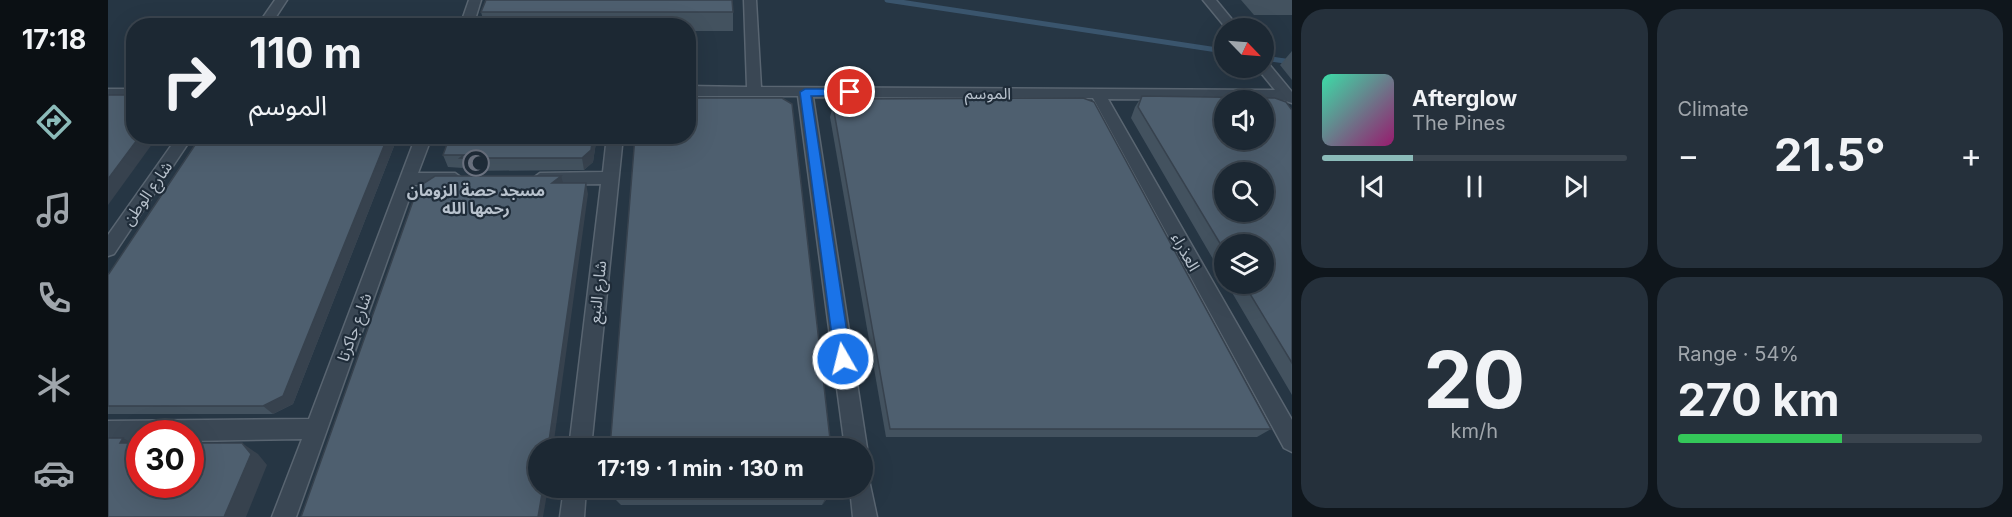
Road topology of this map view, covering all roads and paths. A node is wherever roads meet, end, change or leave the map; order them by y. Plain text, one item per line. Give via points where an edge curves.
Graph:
1 (281, 0) edge
2 (475, 0) edge
3 (750, 0) edge
4 (1209, 0) edge
5 (269, 18) edge
6 (469, 18) edge
7 (1224, 18) edge
8 (1273, 78) edge
9 (696, 92) edge
10 (754, 92) junction
11 (805, 92) junction
12 (108, 94) edge
13 (126, 94) edge
14 (1098, 94) junction
15 (1289, 98) edge
16 (180, 144) edge
17 (421, 144) edge
18 (614, 144) edge
19 (610, 178) junction
20 (409, 179) junction
21 (468, 179) edge
22 (527, 179) edge
23 (108, 249) edge
24 (316, 429) junction
25 (108, 431) edge
26 (581, 438) edge
27 (855, 438) edge
28 (1292, 441) edge
29 (574, 498) edge
30 (862, 498) edge
31 (284, 517) edge
32 (572, 517) edge
33 (865, 517) edge

1 - 5 street
2 - 6 street
3 - 10 street
4 - 7 street
8 - 15 street
9 - 10 street, الموسم
10 - 11 street, الموسم
11 - 14 street, الموسم
11 - 27 street
12 - 13 street
14 - 15 street, الموسم
14 - 28 street, العذراء
16 - 23 street, شارع الوطن
17 - 20 street, شارع جاكرتا
18 - 19 street, شارع النبع
19 - 22 street
19 - 26 street, شارع النبع
20 - 21 street
20 - 24 street, شارع جاكرتا
24 - 25 street
24 - 31 street, شارع جاكرتا
29 - 32 street
30 - 33 street

